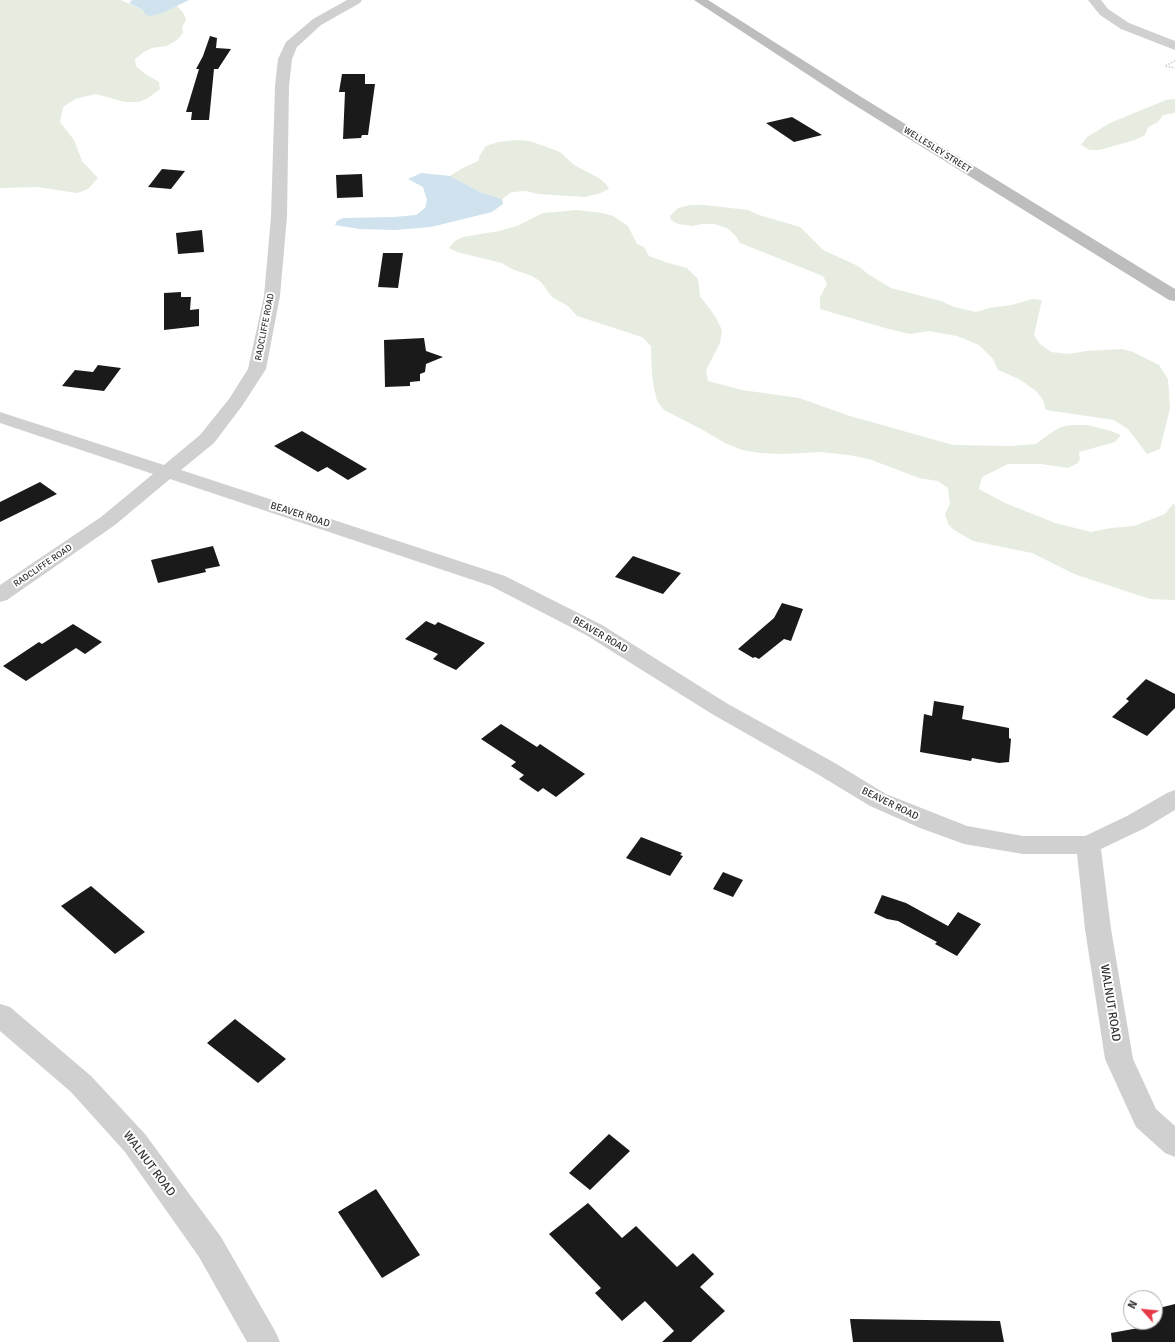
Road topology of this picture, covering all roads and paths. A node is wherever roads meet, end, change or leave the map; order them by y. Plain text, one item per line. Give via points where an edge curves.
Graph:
1 (356, 0) edge
2 (700, 0) edge
3 (1094, 0) edge
4 (1175, 46) edge
5 (1175, 61) edge
6 (1175, 68) edge
7 (1175, 296) edge
8 (0, 417) edge
9 (168, 472) junction
10 (0, 595) edge
11 (1175, 799) edge
12 (1088, 845) junction
13 (0, 1015) edge
14 (1175, 1144) edge
15 (264, 1342) edge

1 - 9 street, RADCLIFFE ROAD via 317,22 291,45 285,58 279,216 272,296 257,369 208,439
2 - 7 main road, WELLESLEY STREET via 853,98
3 - 4 street via 1104,12 1125,26
5 - 6 path via 1165,66
8 - 9 street, BEAVER ROAD
9 - 10 street, RADCLIFFE ROAD via 108,521
9 - 12 street, BEAVER ROAD via 498,581 594,630 720,709 878,800 929,822 964,835 1023,845
11 - 12 street, BEAVER ROAD via 1136,822
12 - 14 street, WALNUT ROAD via 1098,929 1119,1059 1146,1118
13 - 15 street, WALNUT ROAD via 82,1084 135,1143 210,1247

